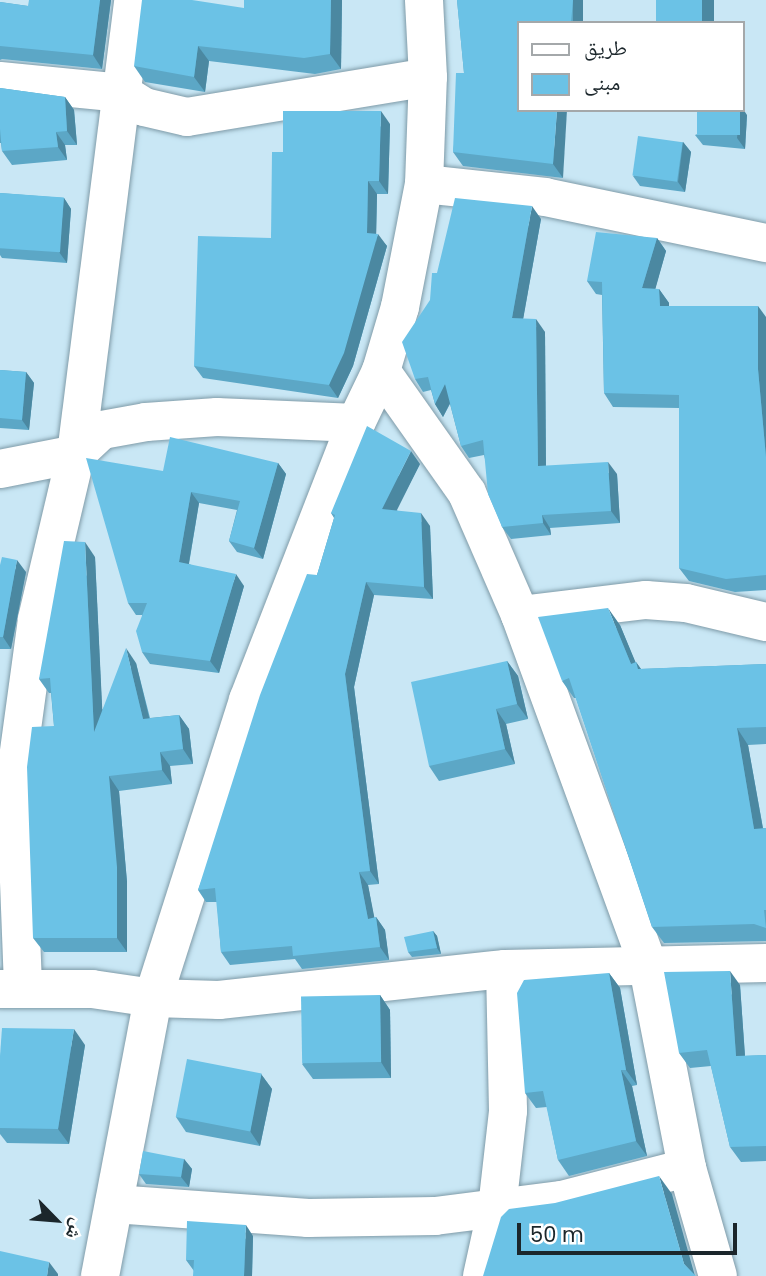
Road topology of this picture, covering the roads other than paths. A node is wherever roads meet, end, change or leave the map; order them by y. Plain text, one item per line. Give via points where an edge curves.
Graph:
1 (133, 0) edge
2 (424, 0) edge
3 (428, 77) junction
4 (0, 81) edge
5 (122, 93) junction
6 (424, 184) junction
7 (766, 243) edge
8 (381, 371) junction
9 (356, 423) junction
10 (76, 454) junction
11 (0, 469) edge
12 (520, 615) junction
13 (766, 622) edge
14 (647, 962) junction
15 (766, 963) edge
16 (505, 969) junction
17 (11, 987) edge
18 (153, 998) junction
19 (687, 1168) junction
20 (114, 1204) junction
21 (497, 1208) junction
22 (722, 1272) edge
23 (100, 1276) edge
24 (482, 1276) edge

1 - 5 street
2 - 3 street
3 - 5 street via 187,117 144,107
3 - 6 street
4 - 5 street
5 - 10 street
6 - 7 street via 545,197
6 - 8 street via 412,254
8 - 9 street
8 - 12 street via 467,493
9 - 10 street via 217,417 146,422 102,430
9 - 18 street via 248,700
10 - 11 street
10 - 17 street via 37,619 15,780
12 - 13 street via 646,600 686,603
12 - 14 street
14 - 15 street
14 - 16 street
14 - 19 street
16 - 18 street via 219,1000
16 - 21 street via 508,1111
17 - 18 street
18 - 20 street
19 - 21 street via 575,1197
19 - 22 street
20 - 21 street via 372,1219
20 - 23 street
21 - 24 street

